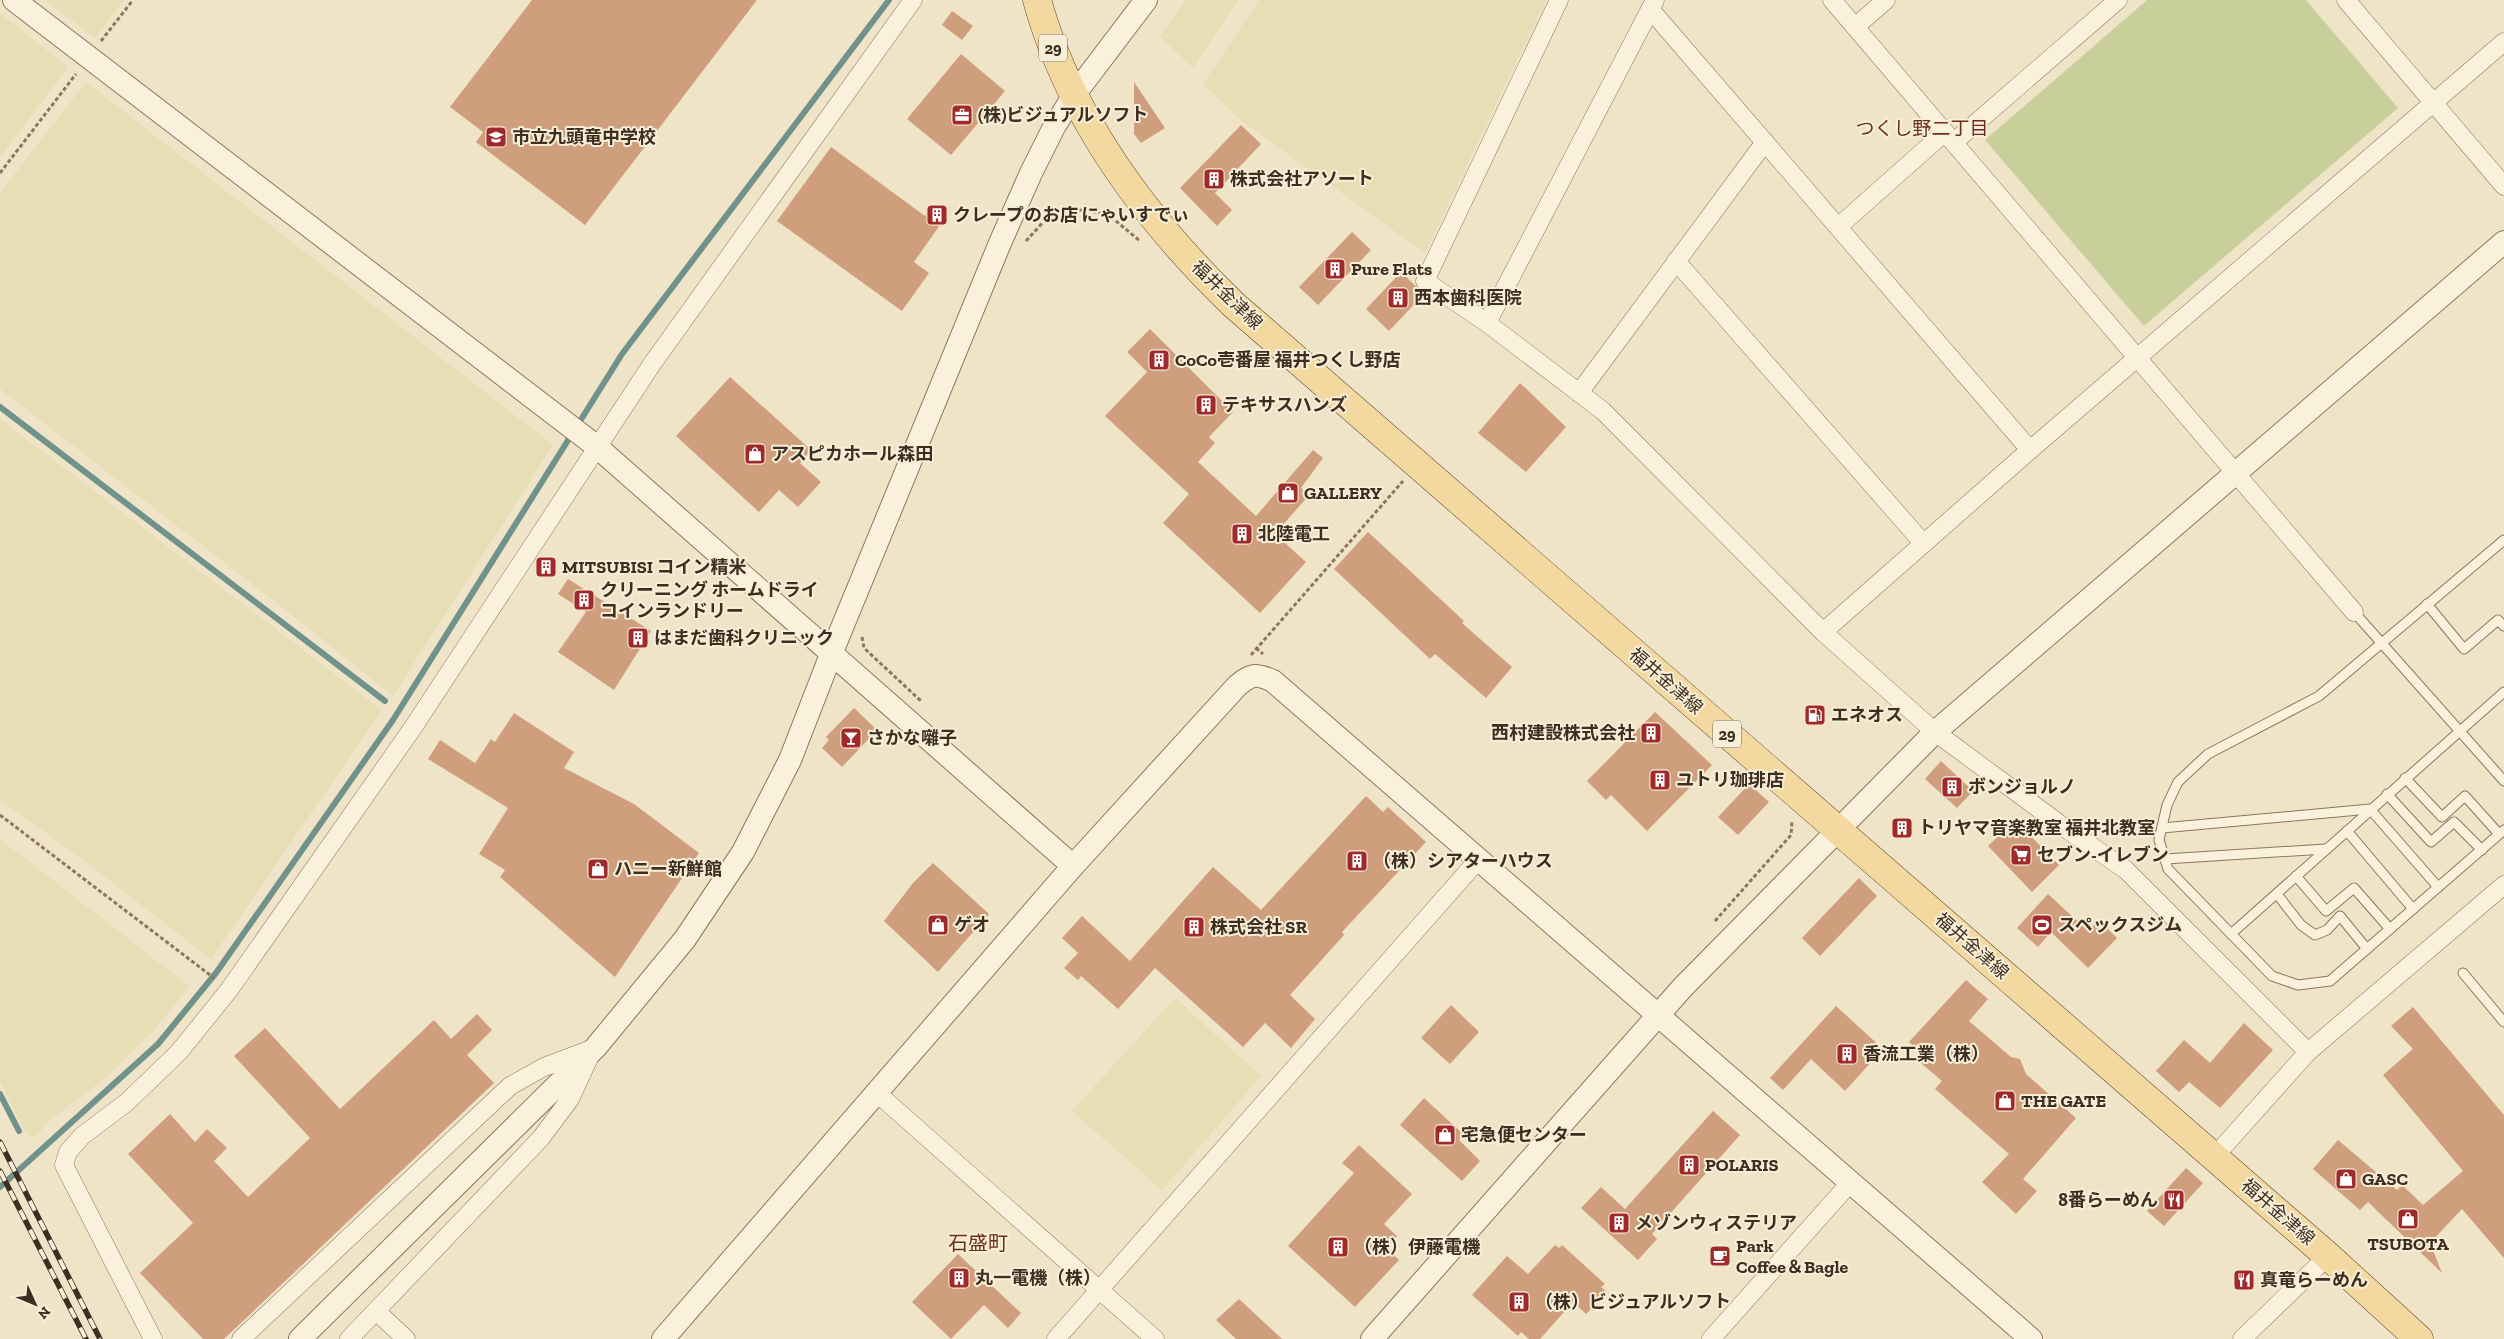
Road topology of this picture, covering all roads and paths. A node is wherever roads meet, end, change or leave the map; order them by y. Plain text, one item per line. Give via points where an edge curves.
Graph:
1 (14, 0) edge
2 (133, 0) edge
3 (913, 0) edge
4 (1037, 0) edge
5 (1146, 0) edge
6 (1558, 0) edge
7 (1832, 0) edge
8 (1886, 0) edge
9 (2118, 0) edge
10 (2346, 0) edge
11 (1652, 5) edge
12 (1855, 27) junction
13 (2504, 42) edge
14 (89, 58) junction
15 (1074, 95) junction
16 (2433, 103) junction
17 (1949, 137) junction
18 (1764, 142) junction
19 (0, 173) edge
20 (2504, 186) edge
21 (1838, 227) junction
22 (2504, 242) edge
23 (1023, 244) dead end
24 (1144, 244) dead end
25 (1676, 261) junction
26 (1487, 323) junction
27 (2137, 357) junction
28 (1579, 393) junction
29 (596, 446) junction
30 (2030, 450) junction
31 (2236, 472) junction
32 (1409, 475) dead end
33 (2501, 542) edge
34 (1923, 543) junction
35 (2504, 553) edge
36 (2428, 604) junction
37 (2354, 612) joint
38 (2504, 626) edge
39 (1823, 632) junction
40 (862, 635) dead end
41 (2382, 643) junction
42 (1256, 648) junction
43 (832, 652) junction
44 (1250, 655) dead end
45 (1264, 655) dead end
46 (2503, 694) edge
47 (922, 702) dead end
48 (2459, 730) junction
49 (1935, 732) junction
50 (2405, 778) junction
51 (2504, 781) edge
52 (2388, 794) junction
53 (2370, 809) junction
54 (0, 815) edge
55 (1792, 816) dead end
56 (2162, 828) junction
57 (1836, 829) junction
58 (2347, 830) junction
59 (2502, 832) edge
60 (2326, 849) junction
61 (2482, 850) junction
62 (2165, 859) junction
63 (1478, 860) junction
64 (1074, 866) junction
65 (2296, 876) junction
66 (2504, 884) edge
67 (2438, 887) junction
68 (2277, 894) junction
69 (2413, 909) junction
70 (1713, 923) dead end
71 (2390, 929) junction
72 (2231, 934) junction
73 (2367, 949) junction
74 (2463, 973) dead end
75 (228, 990) junction
76 (1657, 1016) junction
77 (2502, 1016) edge
78 (593, 1049) junction
79 (2308, 1052) junction
80 (878, 1094) junction
81 (2214, 1157) junction
82 (1850, 1183) junction
83 (2328, 1256) junction
84 (1100, 1290) junction
85 (376, 1311) junction
86 (154, 1339) edge
87 (241, 1339) edge
88 (300, 1339) edge
89 (348, 1339) edge
90 (406, 1339) edge
91 (663, 1339) edge
92 (1056, 1339) edge
93 (1156, 1339) edge
94 (1372, 1339) edge
95 (1711, 1339) edge
96 (2031, 1339) edge
97 (2242, 1339) edge
98 (2419, 1339) edge

1 - 14 street
2 - 14 path
3 - 29 street
4 - 15 main road, 福井金津線 / 29
5 - 15 street
6 - 26 street via 1425,281
7 - 12 street
8 - 12 street
9 - 17 street
10 - 16 street
11 - 18 street
11 - 26 street
12 - 17 street
13 - 16 street
14 - 19 path
14 - 29 street
15 - 43 street via 1054,126 1000,243
15 - 57 main road, 福井金津線 / 29 via 1134,192 1216,287
16 - 20 street
16 - 27 street
17 - 21 street
17 - 27 street
18 - 21 street
18 - 25 street
21 - 30 street
22 - 31 street
23 - 24 path via 1046,219 1062,211 1088,210 1110,216
25 - 28 street
25 - 34 street
26 - 28 street
27 - 30 street
27 - 31 street
28 - 39 street via 1603,411
29 - 43 street
29 - 75 street via 412,728
30 - 34 street
31 - 37 street
31 - 49 street
32 - 42 path
33 - 35 lane
33 - 36 lane
34 - 39 street
36 - 38 lane via 2464,649 2498,620
36 - 41 lane
37 - 41 lane
39 - 49 street
40 - 47 path via 864,648
41 - 48 lane
41 - 56 lane via 2320,696 2208,754 2178,782 2167,805
42 - 44 path
42 - 45 path
43 - 64 street
43 - 78 street via 790,760 743,852 685,939
46 - 48 lane
48 - 50 lane
48 - 51 lane
49 - 57 street
49 - 79 street via 2126,870
50 - 52 lane
50 - 59 lane via 2442,817 2465,796
52 - 53 lane
52 - 61 lane via 2431,842 2454,822
53 - 56 lane
53 - 58 lane
53 - 67 lane
54 - 75 path
55 - 70 path via 1791,835
56 - 62 lane via 2159,840
57 - 76 street
57 - 81 main road, 福井金津線 / 29
58 - 60 lane
58 - 69 lane
59 - 61 lane
60 - 62 lane
60 - 65 lane
61 - 67 lane
62 - 72 lane via 2168,869
63 - 64 street via 1273,681 1260,675 1249,676 1237,686
63 - 76 street
63 - 84 street
64 - 80 street
65 - 68 lane
65 - 71 lane via 2326,911 2354,888
66 - 79 street
67 - 69 lane
68 - 72 lane
68 - 73 lane via 2301,925 2315,935 2327,930 2340,916
69 - 71 lane
71 - 73 lane
72 - 73 lane via 2272,976 2298,985 2330,981
74 - 77 lane
75 - 86 street via 178,1052 126,1102 82,1136 68,1152 64,1165
76 - 82 street
76 - 94 street
78 - 85 street via 570,1099 541,1138
78 - 87 street via 544,1067 510,1086
78 - 88 street
79 - 81 street
80 - 84 street
80 - 91 street
81 - 83 main road, 福井金津線 / 29
82 - 95 street
82 - 96 street
83 - 97 street
83 - 98 main road, 福井金津線 / 29
84 - 92 street
84 - 93 street
85 - 89 street
85 - 90 street

